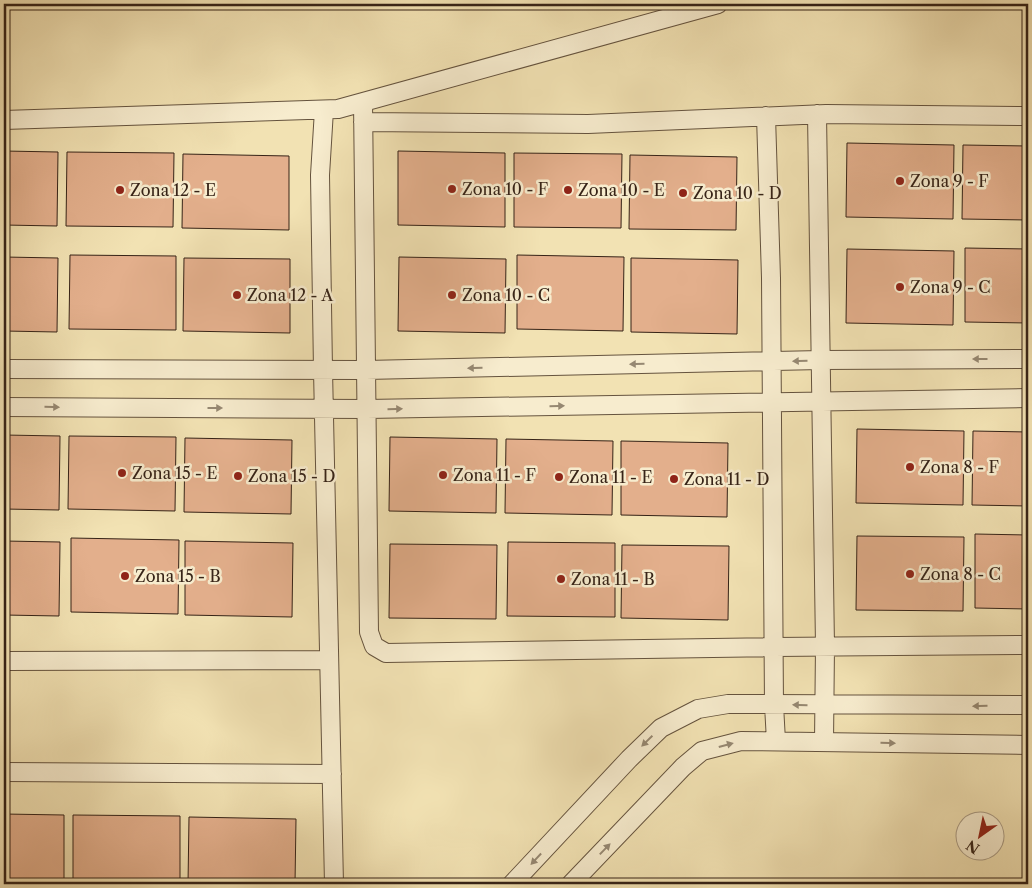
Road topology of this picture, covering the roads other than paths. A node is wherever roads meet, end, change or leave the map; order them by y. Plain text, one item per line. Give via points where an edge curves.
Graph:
1 (718, 4) edge
2 (408, 90) junction
3 (363, 102) junction
4 (324, 110) junction
5 (817, 114) junction
6 (766, 116) junction
7 (1028, 116) edge
8 (4, 120) edge
9 (363, 122) junction
10 (413, 122) junction
11 (1028, 359) edge
12 (821, 360) junction
13 (772, 362) junction
14 (4, 369) edge
15 (323, 370) junction
16 (366, 370) junction
17 (1028, 398) edge
18 (822, 401) junction
19 (772, 403) junction
20 (4, 407) edge
21 (325, 409) junction
22 (366, 409) junction
23 (1028, 645) edge
24 (825, 646) junction
25 (774, 647) junction
26 (330, 660) junction
27 (4, 661) edge
28 (774, 705) junction
29 (824, 705) junction
30 (1028, 705) edge
31 (776, 742) junction
32 (824, 742) junction
33 (1028, 745) edge
34 (4, 772) edge
35 (332, 774) junction
36 (334, 884) edge
37 (512, 884) edge
38 (571, 884) edge

1 - 2 street
2 - 3 street
2 - 10 street via 404,98 405,112
3 - 4 street
3 - 9 street
4 - 8 street
4 - 15 street via 320,175
5 - 6 street
5 - 7 street
5 - 12 street
6 - 10 street via 588,124
6 - 13 street
9 - 10 street
9 - 16 street
11 -> 12 street
12 -> 13 street
12 - 18 street
13 -> 16 street
13 - 19 street
14 - 15 street
15 - 16 street
15 - 21 street
16 - 22 street
17 - 18 street
18 - 19 street
18 - 24 street
22 -> 19 street
19 - 25 street
20 -> 21 street
21 - 22 street
21 - 26 street
22 - 25 street via 369,632 374,646 386,653
23 - 24 street
24 - 25 street
24 - 29 street
25 - 28 street
26 - 27 street
26 - 35 street
29 -> 28 street
28 - 31 street
28 -> 37 street via 728,704 698,709 661,728
30 -> 29 street
29 - 32 street
31 - 32 street
38 -> 31 street via 702,751 741,741
32 -> 33 street
34 - 35 street
35 - 36 street

